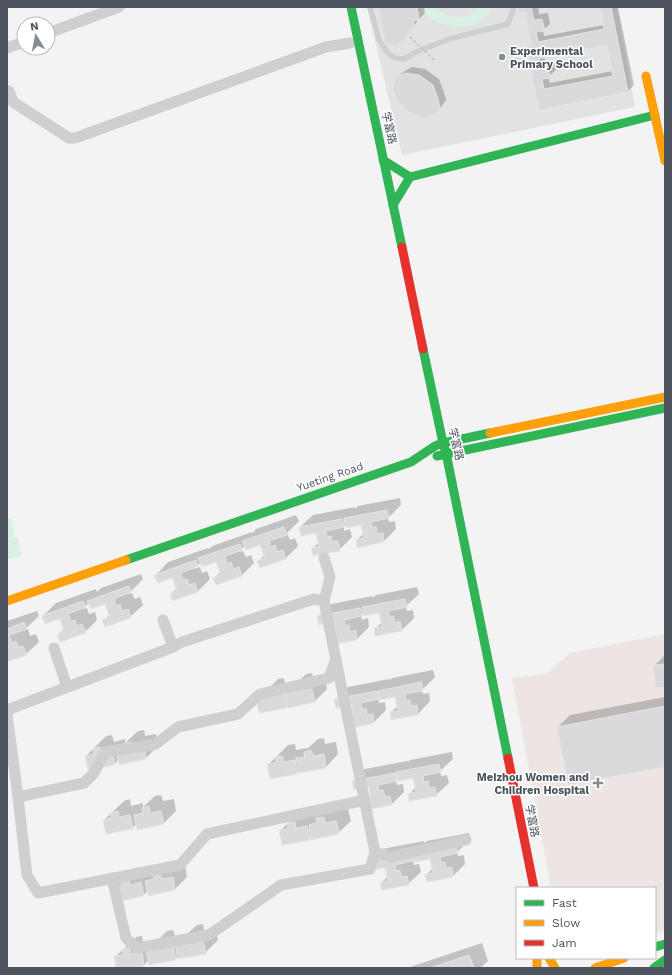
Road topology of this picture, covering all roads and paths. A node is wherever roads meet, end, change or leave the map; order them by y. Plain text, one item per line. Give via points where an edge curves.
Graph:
1 (119, 7) edge
2 (342, 7) edge
3 (351, 7) edge
4 (370, 7) edge
5 (513, 7) edge
6 (56, 30) edge
7 (410, 37) dead end
8 (350, 43) junction
9 (434, 60) dead end
10 (646, 76) dead end
11 (9, 91) dead end
12 (655, 115) junction
13 (383, 160) junction
14 (665, 160) edge
15 (410, 177) junction
16 (393, 205) junction
17 (665, 397) edge
18 (665, 408) edge
19 (439, 445) junction
20 (446, 453) junction
21 (437, 459) junction
22 (324, 558) dead end
23 (120, 572) dead end
24 (7, 601) edge
25 (324, 601) junction
26 (163, 620) dead end
27 (173, 647) junction
28 (54, 648) dead end
29 (336, 658) junction
30 (67, 687) junction
31 (7, 710) edge
32 (7, 714) edge
33 (18, 797) junction
34 (365, 800) junction
35 (466, 840) dead end
36 (375, 852) junction
37 (112, 878) junction
38 (534, 887) edge
39 (550, 959) edge
40 (621, 959) edge
41 (665, 960) edge
42 (665, 966) edge
43 (555, 968) edge
44 (595, 968) edge
45 (654, 968) edge
46 (659, 968) edge

1 - 6 street
2 - 8 main road, 学富路
3 - 13 main road, 学富路
4 - 5 lane via 379,40 387,52 395,58 404,59 449,39 508,24
7 - 9 path, bridge
8 - 11 street via 326,47 75,138 69,138 13,102
8 - 19 main road, 学富路
10 - 12 main road
12 - 14 main road
12 - 15 main road
13 - 15 main road
13 - 16 main road, 学富路
15 - 16 main road
16 - 19 main road, 学富路
17 - 19 main road, Yueting Road
18 - 20 main road, Yueting Road
19 - 20 main road, 学富路
19 - 21 main road, 学富路
19 - 24 main road, Yueting Road via 411,462
20 - 21 main road, Yueting Road
20 - 38 main road, 学富路
21 - 23 main road, Yueting Road
22 - 25 street via 330,577
25 - 27 street via 314,599
25 - 29 street
26 - 27 street
27 - 30 street
28 - 30 street
29 - 33 street via 329,678 260,694 238,714 178,727 156,744 105,752 94,773 84,783
29 - 34 street
30 - 31 street
32 - 33 street
33 - 37 street via 27,875 38,893
34 - 36 street
34 - 37 street via 207,834 180,865
35 - 36 street via 390,857
36 - 37 street via 370,869 281,886 209,934 137,948 126,938
39 - 43 main road
40 - 44 main road
41 - 45 main road
42 - 46 main road

